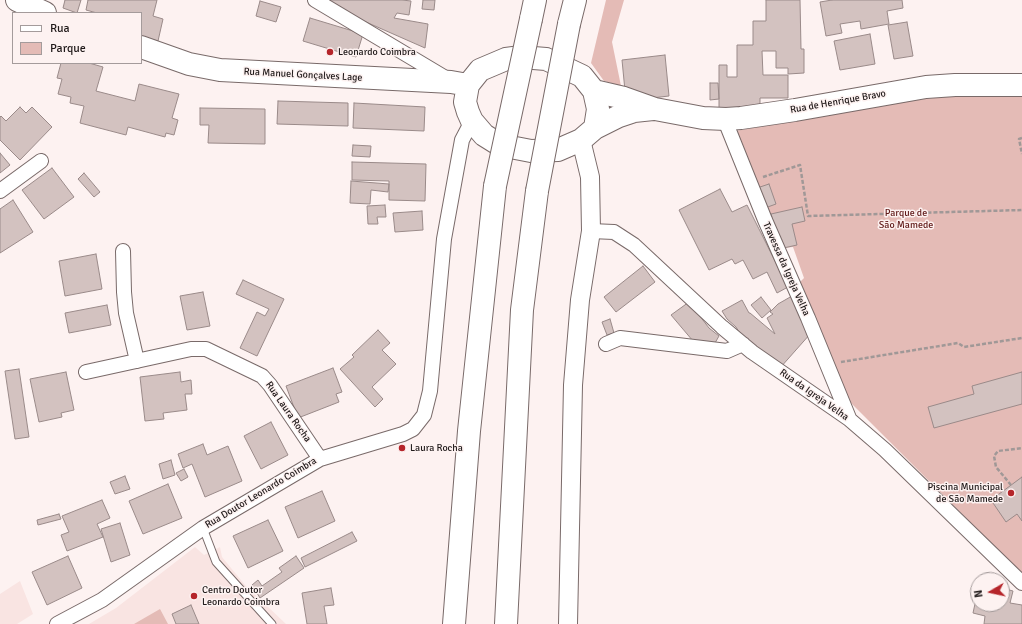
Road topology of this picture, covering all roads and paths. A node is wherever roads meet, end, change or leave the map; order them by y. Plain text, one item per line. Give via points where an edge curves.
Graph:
1 (17, 0) edge
2 (315, 0) edge
3 (575, 0) edge
4 (533, 10) edge
5 (43, 12) edge
6 (142, 47) edge
7 (460, 83) junction
8 (1022, 85) edge
9 (594, 91) junction
10 (654, 109) junction
11 (726, 119) junction
12 (472, 121) junction
13 (588, 134) junction
14 (1022, 138) edge
15 (1022, 154) edge
16 (41, 161) dead end
17 (759, 178) dead end
18 (0, 191) edge
19 (1022, 210) edge
20 (591, 231) junction
21 (123, 251) dead end
22 (1022, 338) edge
23 (606, 344) dead end
24 (743, 344) junction
25 (137, 361) junction
26 (827, 365) junction
27 (86, 372) dead end
28 (849, 419) junction
29 (1022, 448) edge
30 (320, 459) junction
31 (1011, 485) dead end
32 (203, 528) junction
33 (1022, 583) edge
34 (57, 624) edge
35 (272, 624) edge
36 (454, 624) edge
37 (506, 624) edge
38 (568, 624) edge

1 - 5 main road
2 - 7 street
3 - 37 main road, bridge via 537,191 522,310
4 - 36 main road, bridge via 495,186 469,431
6 - 7 main road, Rua Manuel Gonçalves Lage via 189,64 220,70
7 - 9 main road via 480,70 506,59 521,56 546,59 582,76
7 - 12 main road
8 - 11 main road, Rua de Henrique Bravo via 926,87 795,110
9 - 10 main road, Rua de Henrique Bravo
9 - 13 main road via 598,109
10 - 11 main road, Rua de Henrique Bravo via 703,118
10 - 13 main road, Rua de Henrique Bravo via 619,116
11 - 26 street, Travessa da Igreja Velha via 765,220
12 - 13 main road via 484,135 500,145 531,151 558,150
12 - 30 street, Rua Doutor Leonardo Coimbra via 462,140 444,239 430,391 424,415 413,429 403,434
13 - 20 street
14 - 15 path via 1019,139
16 - 18 street
17 - 19 path via 800,165 808,216
20 - 24 street, Rua da Igreja Velha via 614,232 634,245
20 - 38 street via 580,300 573,385
21 - 25 street via 126,313
22 - 26 path via 964,347 958,343
23 - 24 street via 620,338 727,351
24 - 28 street, Rua da Igreja Velha
25 - 27 street, Rua Laura Rocha
25 - 30 street, Rua Laura Rocha via 191,349 206,349 262,376
26 - 28 street, Travessa da Igreja Velha
28 - 33 street, Rua da Igreja Velha via 886,450
29 - 31 path via 998,451 994,456 996,467
30 - 32 street, Rua Doutor Leonardo Coimbra
32 - 34 street, Rua Doutor Leonardo Coimbra via 102,600
32 - 35 lane via 216,562

